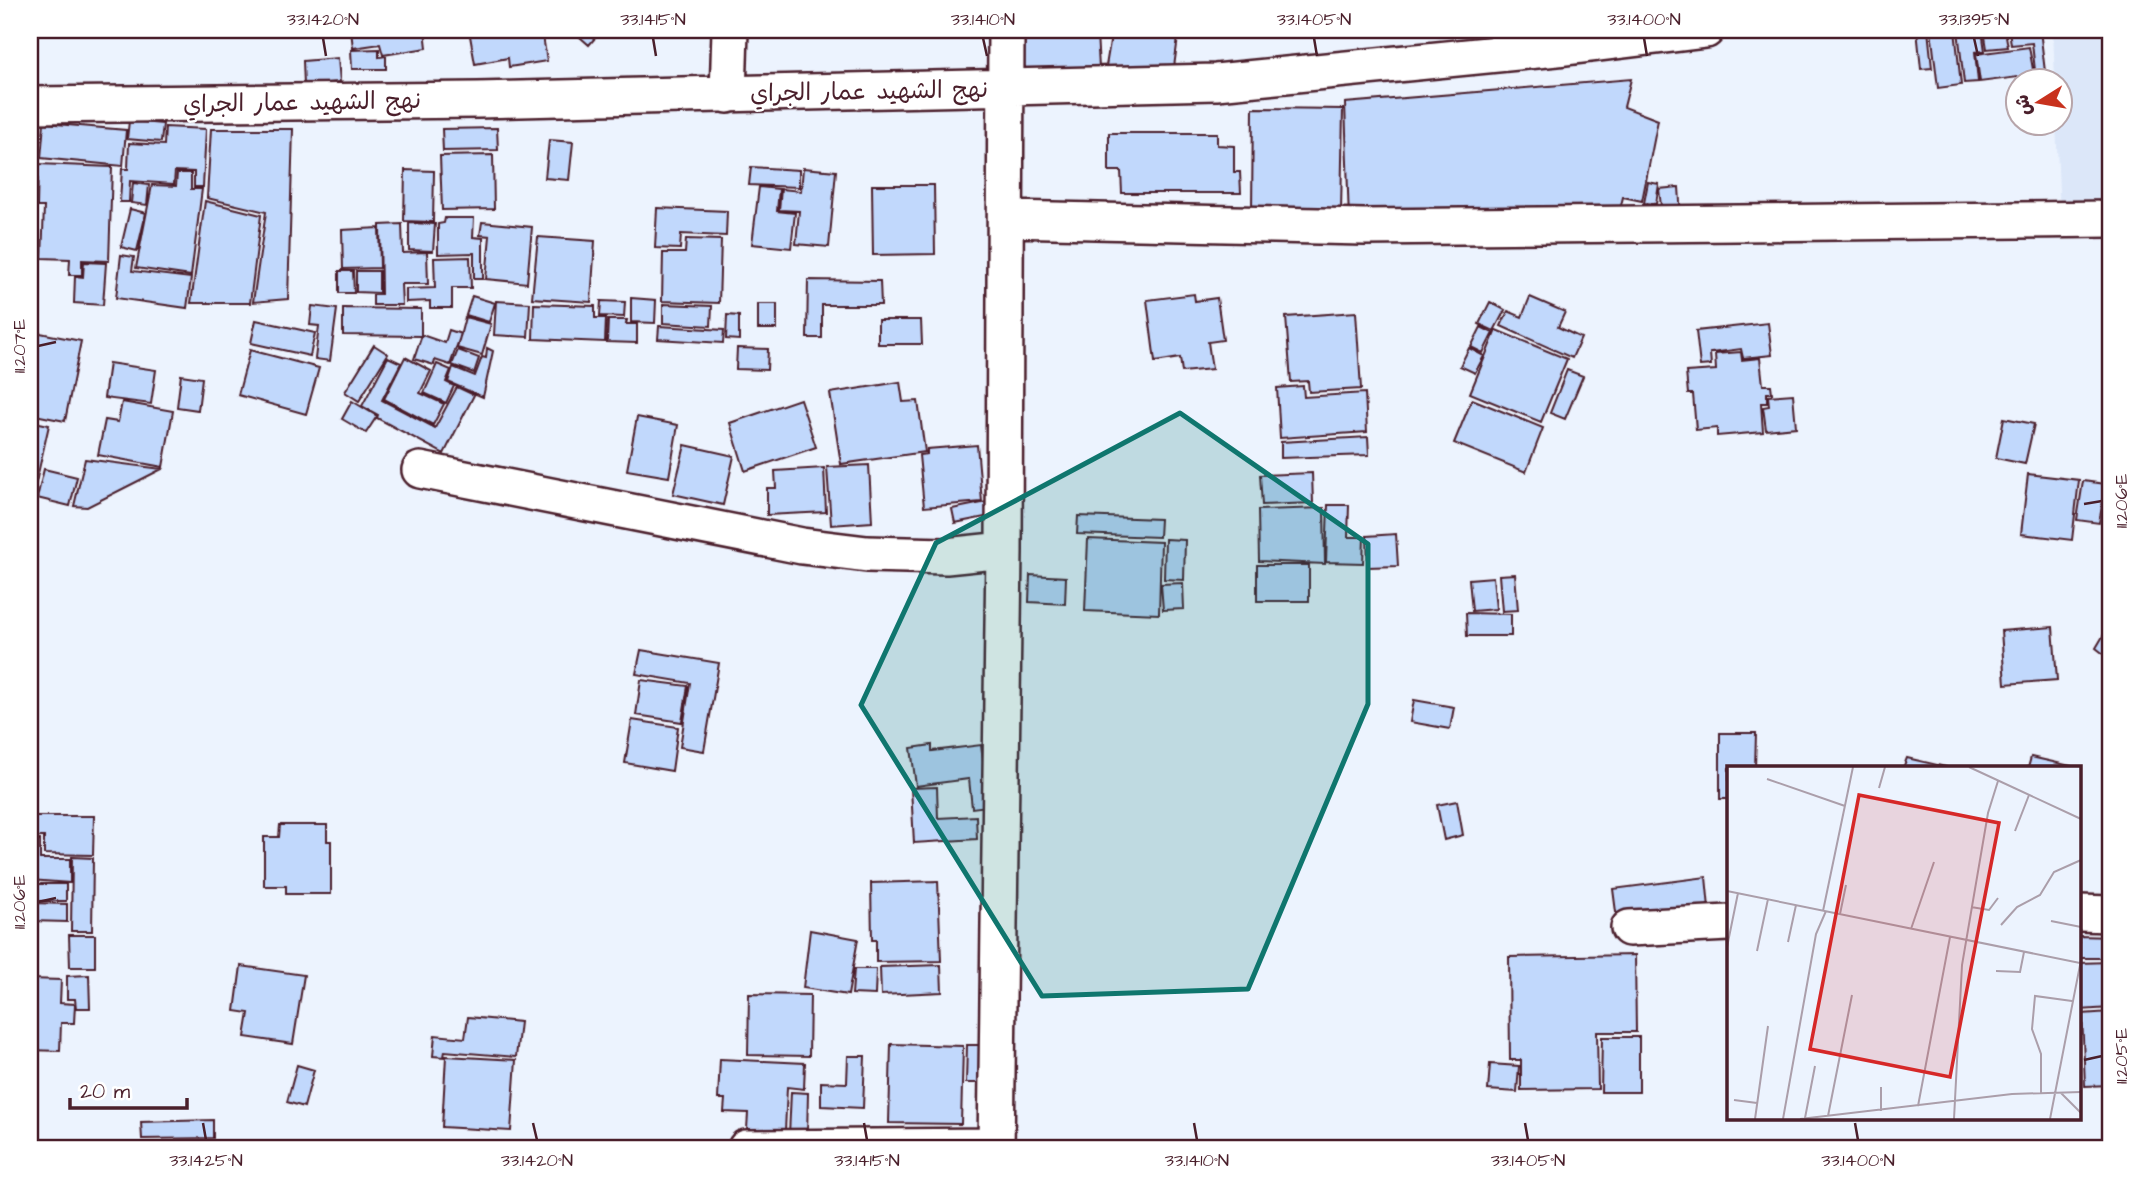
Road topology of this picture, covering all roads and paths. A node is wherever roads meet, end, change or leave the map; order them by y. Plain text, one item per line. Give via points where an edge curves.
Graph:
1 (730, 30) edge
2 (1006, 30) edge
3 (1706, 30) edge
4 (1004, 88) junction
5 (728, 95) junction
6 (30, 104) edge
7 (1006, 219) junction
8 (2110, 219) edge
9 (420, 471) dead end
10 (1004, 551) junction
11 (2080, 913) edge
12 (2110, 914) edge
13 (1727, 923) edge
14 (1629, 928) dead end
15 (746, 1148) edge
16 (996, 1148) edge

1 - 5 street
2 - 4 street
3 - 4 street, نهج الشهيد عمار الجراي via 1216,82
4 - 5 street, نهج الشهيد عمار الجراي
4 - 7 street
5 - 6 street, نهج الشهيد عمار الجراي
7 - 8 street via 1364,227
7 - 10 street
9 - 10 street via 803,546 867,554 946,556
10 - 16 street
11 - 12 street
13 - 14 street
15 - 16 street

